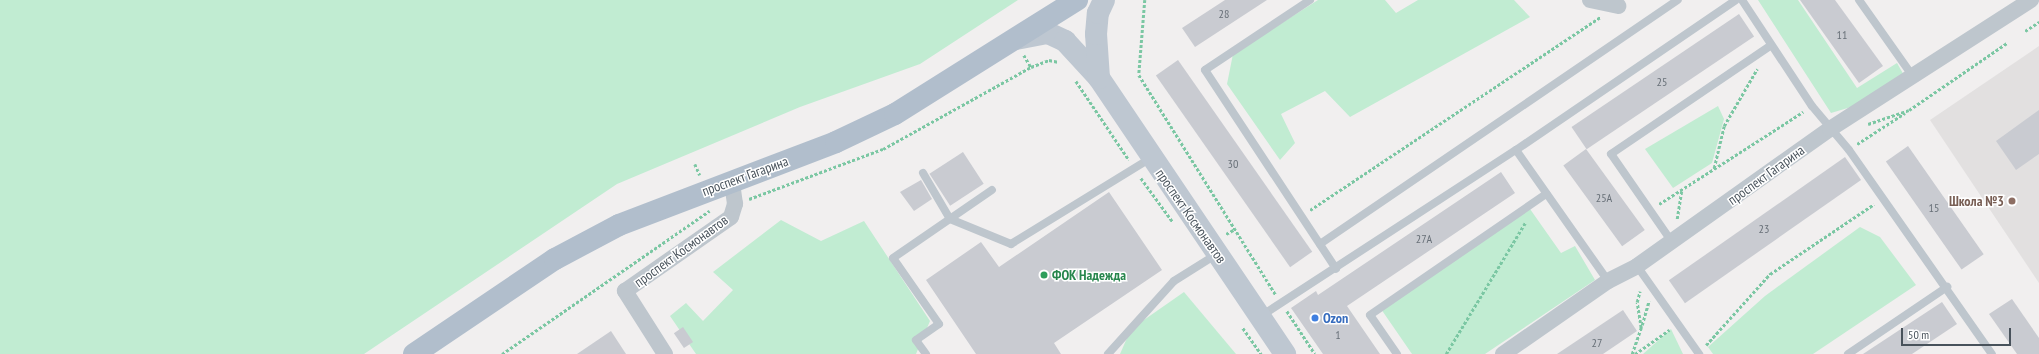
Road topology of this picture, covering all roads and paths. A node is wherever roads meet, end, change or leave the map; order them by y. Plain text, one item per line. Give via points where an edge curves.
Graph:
1 (1077, 0) edge
2 (1104, 0) edge
3 (1145, 0) edge
4 (1310, 0) edge
5 (1590, 0) edge
6 (1678, 0) edge
7 (1736, 0) edge
8 (1742, 0) edge
9 (1859, 0) edge
10 (2031, 0) edge
11 (1618, 6) joint
12 (2039, 22) edge
13 (2025, 31) dead end
14 (1015, 40) junction
15 (2007, 44) dead end
16 (1770, 46) junction
17 (1063, 63) dead end
18 (1072, 76) dead end
19 (1099, 78) junction
20 (1914, 78) junction
21 (1812, 106) junction
22 (1909, 110) junction
23 (1864, 125) dead end
24 (1830, 129) junction
25 (1516, 150) junction
26 (1848, 150) junction
27 (1142, 163) junction
28 (1714, 168) junction
29 (923, 172) dead end
30 (732, 182) junction
31 (1682, 188) junction
32 (992, 190) dead end
33 (1543, 196) junction
34 (1883, 199) junction
35 (735, 204) junction
36 (1650, 209) junction
37 (1302, 216) junction
38 (950, 219) junction
39 (1177, 229) dead end
40 (1672, 242) junction
41 (1320, 244) junction
42 (1218, 253) junction
43 (1638, 266) junction
44 (1336, 269) junction
45 (1608, 281) junction
46 (1650, 284) junction
47 (1947, 287) junction
48 (1281, 303) junction
49 (1260, 316) junction
50 (1678, 324) junction
51 (1641, 328) junction
52 (414, 354) edge
53 (502, 354) edge
54 (666, 354) edge
55 (926, 354) edge
56 (1108, 354) edge
57 (1285, 354) edge
58 (1315, 354) edge
59 (1397, 354) edge
60 (1446, 354) edge
61 (1503, 354) edge
62 (1632, 354) edge
63 (1635, 354) edge
64 (1699, 354) edge
65 (1848, 354) edge
66 (1992, 354) edge

1 - 14 main road, проспект Гагарина
2 - 19 main road via 1098,13 1096,34
3 - 48 path via 1139,75
4 - 37 lane via 1206,70
5 - 11 street
6 - 41 lane
7 - 25 lane
8 - 16 lane
9 - 20 lane
10 - 20 street, проспект Гагарина
11 - 37 path
12 - 13 path
14 - 19 main road, проспект Космонавтов via 1048,33 1065,41
14 - 30 main road, проспект Гагарина via 895,114 836,142
15 - 22 path
16 - 21 lane
16 - 28 path via 1724,126
16 - 36 lane via 1611,154
17 - 35 path via 1049,60 1031,67 883,149
18 - 27 path
19 - 27 main road, проспект Космонавтов
20 - 24 street, проспект Гагарина
21 - 24 lane
21 - 28 path
22 - 23 path
22 - 26 path
24 - 26 lane
24 - 40 street, проспект Гагарина
25 - 33 lane
25 - 44 lane
26 - 34 lane
27 - 38 lane via 1011,244
27 - 39 path
27 - 42 main road, проспект Космонавтов
28 - 31 path
29 - 38 lane
30 - 35 street, проспект Космонавтов
30 - 52 main road, проспект Гагарина via 619,225 555,259
31 - 36 path
31 - 40 path
32 - 38 lane
33 - 45 lane
33 - 59 lane via 1370,315
33 - 60 path
34 - 47 lane
34 - 64 path via 1770,274
35 - 53 path via 713,208
35 - 54 street, проспект Космонавтов via 731,217 625,291
36 - 40 lane
37 - 41 lane
38 - 55 lane via 893,258 939,324 916,340
40 - 43 street, проспект Гагарина
41 - 44 lane
42 - 49 main road, проспект Космонавтов
42 - 56 lane via 1174,281
43 - 45 street, проспект Гагарина
43 - 46 lane
44 - 48 lane
45 - 61 street, проспект Гагарина
46 - 50 lane
46 - 51 path
46 - 51 path via 1638,302
47 - 65 lane
47 - 66 lane
48 - 49 lane
48 - 58 path
49 - 57 main road, проспект Космонавтов
50 - 63 path
50 - 64 lane
51 - 62 path

